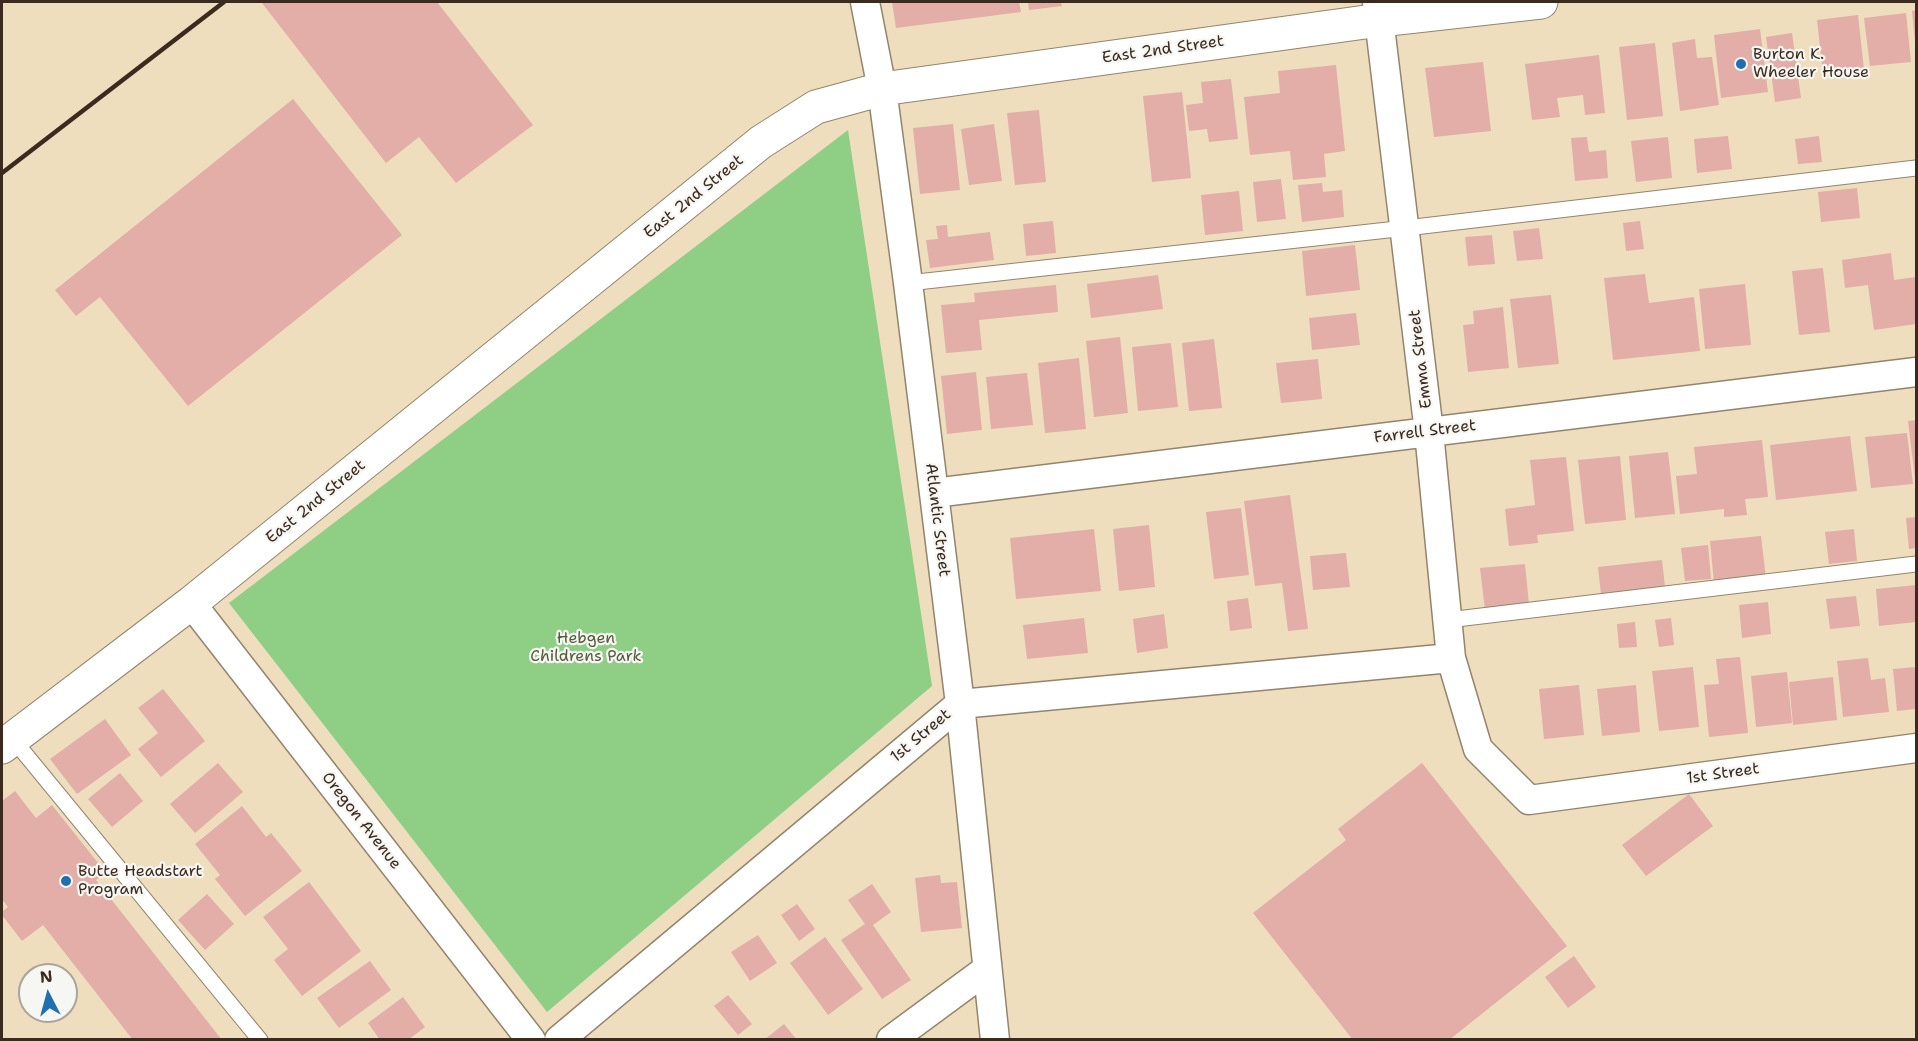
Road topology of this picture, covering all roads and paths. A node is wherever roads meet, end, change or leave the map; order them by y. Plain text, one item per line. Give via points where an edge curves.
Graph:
1 (865, 2) edge
2 (1540, 2) edge
3 (1378, 11) edge
4 (882, 89) junction
5 (1917, 168) edge
6 (1406, 228) junction
7 (908, 283) junction
8 (1917, 372) edge
9 (1429, 432) junction
10 (934, 493) junction
11 (1917, 564) edge
12 (191, 603) junction
13 (1448, 620) junction
14 (1451, 658) junction
15 (960, 704) junction
16 (7, 742) edge
17 (1917, 748) edge
18 (1529, 800) joint
19 (986, 970) junction
20 (260, 1040) edge
21 (531, 1040) edge
22 (559, 1040) edge
23 (891, 1040) edge
24 (994, 1040) edge

1 - 4 street, Atlantic Street
2 - 3 street, East 2nd Street
3 - 4 street, East 2nd Street
3 - 6 street, Emma Street
4 - 7 street, Atlantic Street
4 - 12 street, East 2nd Street via 816,107 761,142
5 - 6 lane
6 - 7 lane
6 - 9 street, Emma Street
7 - 10 street, Atlantic Street
8 - 9 street, Farrell Street
9 - 10 street, Farrell Street
9 - 13 street, Emma Street
10 - 15 street, Atlantic Street
11 - 13 lane
12 - 16 street, East 2nd Street
12 - 21 street, Oregon Avenue
13 - 14 street, Emma Street
14 - 15 street, 1st Street
14 - 18 street, Emma Street via 1478,749
15 - 19 street, Atlantic Street
15 - 22 street, 1st Street
16 - 20 lane
17 - 18 street, 1st Street
19 - 23 street
19 - 24 street, Atlantic Street

